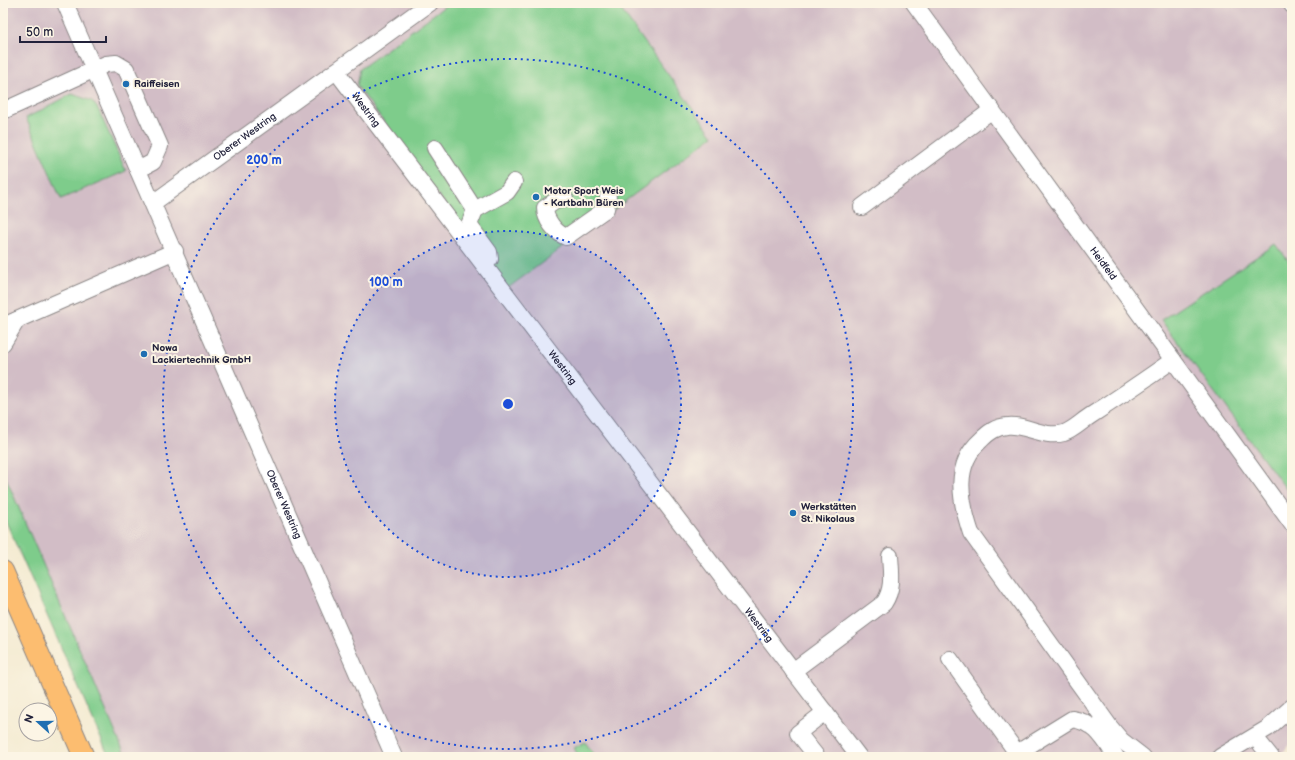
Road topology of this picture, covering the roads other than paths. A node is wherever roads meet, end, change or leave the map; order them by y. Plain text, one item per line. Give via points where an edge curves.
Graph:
1 (65, 3) edge
2 (430, 3) edge
3 (914, 3) edge
4 (95, 70) junction
5 (336, 71) junction
6 (992, 110) junction
7 (3, 111) edge
8 (435, 148) dead end
9 (138, 170) junction
10 (514, 182) dead end
11 (608, 197) dead end
12 (565, 199) dead end
13 (153, 203) junction
14 (862, 207) dead end
15 (474, 210) junction
16 (175, 251) junction
17 (484, 264) junction
18 (10, 323) edge
19 (3, 343) edge
20 (1173, 360) junction
21 (1289, 515) edge
22 (890, 556) dead end
23 (3, 571) edge
24 (950, 659) dead end
25 (793, 671) junction
26 (1292, 707) edge
27 (825, 712) junction
28 (1255, 736) junction
29 (1017, 755) edge
30 (84, 757) edge
31 (394, 757) edge
32 (817, 757) edge
33 (859, 757) edge
34 (1116, 757) edge
35 (1143, 757) edge
36 (1220, 757) edge
37 (1271, 757) edge

1 - 4 street, Oberer Westring
2 - 5 street
3 - 6 street, Heidfeld
4 - 7 street
4 - 9 street, Oberer Westring
4 - 9 street via 106,64 116,63 126,69 160,146 153,162
5 - 13 street, Oberer Westring
5 - 17 street, Westring
6 - 14 street
6 - 20 street, Heidfeld
8 - 15 street
9 - 13 street, Oberer Westring
10 - 15 street via 507,192
11 - 12 street via 606,209 566,237 558,234 545,215 545,208 557,200
13 - 16 street, Oberer Westring
15 - 17 street via 469,225 489,252 490,259
16 - 18 street
16 - 31 street, Oberer Westring
17 - 25 street, Westring
18 - 19 street
20 - 21 street, Heidfeld
20 - 35 street via 1064,433 1046,434 1008,425 991,430 970,449 962,470 963,509 971,533 1117,736
22 - 25 street via 892,584 884,603
23 - 30 main road
24 - 29 street
25 - 27 street, Westring
26 - 28 street via 1284,716
27 - 32 street via 798,733
27 - 33 street, Westring
28 - 36 street
28 - 37 street
29 - 34 street via 1072,719 1082,720 1097,730

